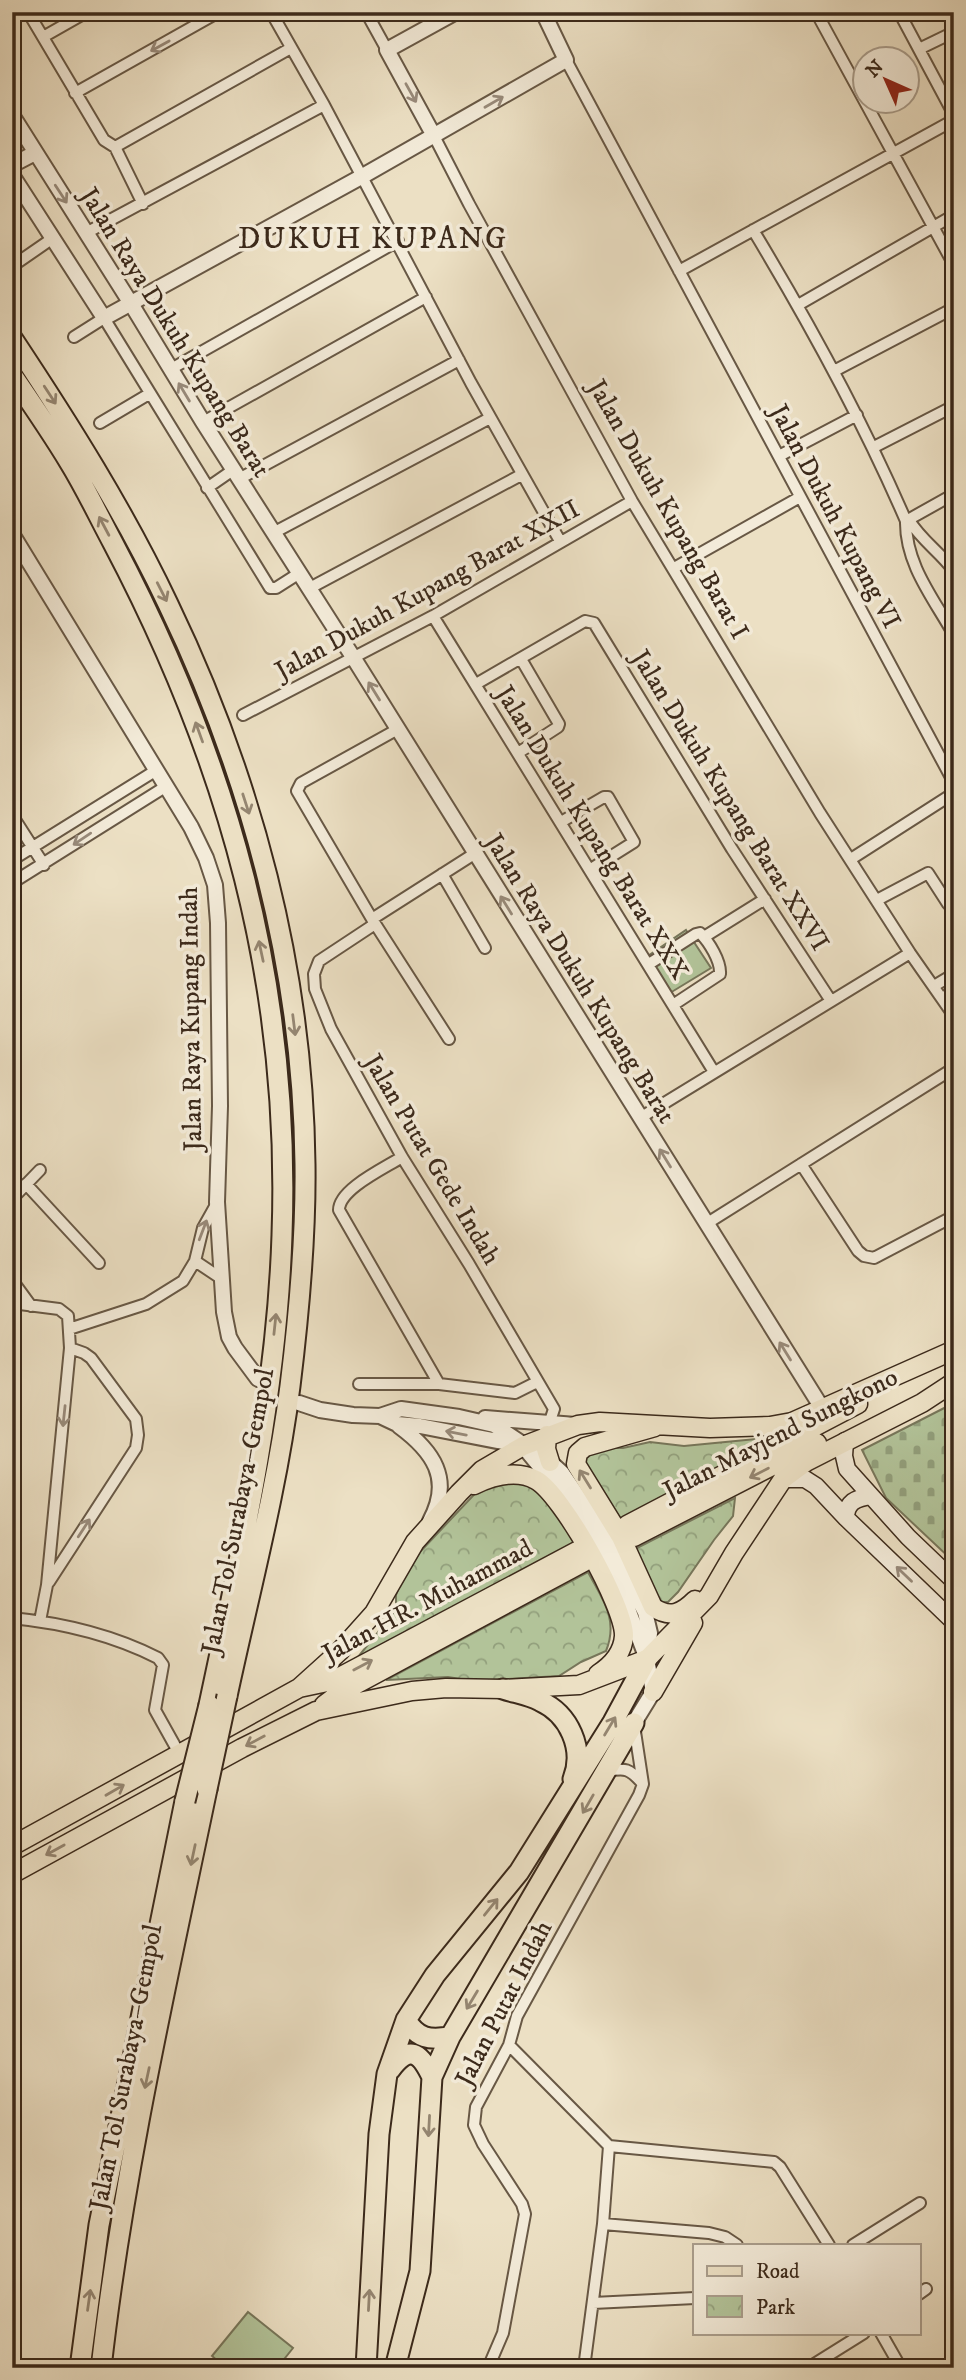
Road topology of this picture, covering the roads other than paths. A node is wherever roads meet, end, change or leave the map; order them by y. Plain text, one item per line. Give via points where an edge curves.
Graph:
1 (28, 12) edge
2 (86, 12) edge
3 (219, 12) edge
4 (271, 12) edge
5 (366, 12) edge
6 (456, 12) edge
7 (543, 12) edge
8 (816, 12) edge
9 (899, 12) edge
10 (954, 32) edge
11 (43, 37) junction
12 (917, 46) edge
13 (291, 48) junction
14 (920, 49) edge
15 (387, 50) junction
16 (920, 51) edge
17 (566, 60) junction
18 (75, 93) junction
19 (324, 105) junction
20 (12, 115) edge
21 (954, 115) edge
22 (954, 120) edge
23 (434, 136) junction
24 (114, 147) junction
25 (35, 153) junction
26 (892, 153) junction
27 (12, 165) edge
28 (12, 175) edge
29 (361, 177) junction
30 (143, 204) junction
31 (954, 215) edge
32 (932, 227) junction
33 (753, 230) junction
34 (86, 233) junction
35 (53, 239) junction
36 (398, 241) junction
37 (14, 265) edge
38 (954, 265) edge
39 (678, 271) junction
40 (426, 297) junction
41 (130, 302) junction
42 (798, 305) junction
43 (954, 308) edge
44 (104, 318) junction
45 (74, 337) dead end
46 (12, 338) edge
47 (458, 360) junction
48 (171, 369) junction
49 (834, 371) junction
50 (12, 375) edge
51 (149, 394) junction
52 (954, 406) edge
53 (857, 415) junction
54 (490, 418) junction
55 (203, 422) junction
56 (100, 424) dead end
57 (874, 447) junction
58 (779, 456) junction
59 (236, 474) junction
60 (522, 475) junction
61 (207, 488) junction
62 (954, 494) edge
63 (800, 497) junction
64 (632, 501) junction
65 (907, 521) junction
66 (273, 533) junction
67 (12, 534) edge
68 (560, 541) junction
69 (952, 566) edge
70 (674, 568) junction
71 (298, 575) junction
72 (308, 589) junction
73 (433, 616) junction
74 (954, 635) edge
75 (353, 657) junction
76 (521, 659) junction
77 (476, 684) junction
78 (243, 715) dead end
79 (398, 729) junction
80 (518, 752) junction
81 (155, 771) junction
82 (954, 783) edge
83 (165, 787) junction
84 (954, 793) edge
85 (12, 815) edge
86 (561, 822) junction
87 (33, 848) junction
88 (474, 854) junction
89 (851, 859) junction
90 (12, 860) edge
91 (44, 865) junction
92 (590, 869) junction
93 (442, 874) junction
94 (12, 883) edge
95 (765, 900) junction
96 (877, 900) junction
97 (948, 904) dead end
98 (373, 921) junction
99 (704, 937) junction
100 (485, 948) dead end
101 (910, 953) junction
102 (649, 964) junction
103 (954, 974) edge
104 (934, 986) junction
105 (954, 990) edge
106 (942, 998) junction
107 (831, 1001) junction
108 (673, 1005) junction
109 (954, 1016) edge
110 (449, 1039) dead end
111 (954, 1068) edge
112 (714, 1072) junction
113 (640, 1118) junction
114 (402, 1157) junction
115 (802, 1164) junction
116 (40, 1170) dead end
117 (26, 1184) junction
118 (12, 1199) edge
119 (217, 1202) junction
120 (954, 1216) edge
121 (706, 1224) junction
122 (195, 1261) junction
123 (99, 1263) dead end
124 (222, 1279) junction
125 (12, 1280) edge
126 (12, 1303) edge
127 (31, 1306) junction
128 (69, 1329) junction
129 (70, 1348) junction
130 (954, 1350) edge
131 (936, 1358) junction
132 (258, 1379) dead end
133 (537, 1381) junction
134 (954, 1382) edge
135 (359, 1384) dead end
136 (439, 1384) junction
137 (299, 1403) dead end
138 (822, 1408) junction
139 (380, 1416) junction
140 (459, 1417) junction
141 (397, 1424) junction
142 (660, 1426) junction
143 (548, 1428) junction
144 (845, 1441) junction
145 (523, 1446) junction
146 (550, 1462) junction
147 (783, 1479) junction
148 (459, 1493) junction
149 (871, 1496) junction
150 (846, 1518) junction
151 (415, 1542) junction
152 (726, 1566) junction
153 (954, 1581) edge
154 (47, 1585) junction
155 (709, 1596) junction
156 (645, 1612) junction
157 (12, 1618) edge
158 (40, 1621) junction
159 (954, 1622) edge
160 (682, 1625) junction
161 (647, 1660) junction
162 (567, 1686) junction
163 (299, 1688) junction
164 (503, 1689) junction
165 (653, 1692) junction
166 (316, 1711) junction
167 (634, 1723) junction
168 (179, 1753) junction
169 (606, 1771) junction
170 (643, 1784) junction
171 (561, 1805) junction
172 (12, 1846) edge
173 (12, 1874) edge
174 (406, 2020) junction
175 (450, 2037) junction
176 (509, 2045) junction
177 (387, 2074) junction
178 (432, 2077) junction
179 (609, 2146) junction
180 (920, 2203) dead end
181 (603, 2224) junction
182 (736, 2244) edge
183 (828, 2244) edge
184 (855, 2244) edge
185 (110, 2289) junction
186 (693, 2298) edge
187 (593, 2303) junction
188 (862, 2334) edge
189 (882, 2334) edge
190 (954, 2360) edge
191 (80, 2368) edge
192 (101, 2368) edge
193 (113, 2368) edge
194 (366, 2368) edge
195 (395, 2368) edge
196 (488, 2368) edge
197 (584, 2368) edge
198 (810, 2368) edge
199 (901, 2368) edge
200 (942, 2368) edge

1 - 11 street
2 - 11 street
3 -> 18 street
4 - 13 street
5 - 15 street, Jalan Dukuh Kupang Barat I
6 - 15 street
7 - 17 street
8 - 26 street
9 - 12 street
10 - 14 street
11 - 18 street
13 - 19 street
13 - 24 street
15 -> 23 street, Jalan Dukuh Kupang Barat I
16 - 21 street
23 -> 17 street
17 - 39 street, Jalan Dukuh Kupang VI
18 - 24 street via 104,140
19 - 29 street
19 - 30 street
20 - 25 street, Jalan Raya Dukuh Kupang Barat
22 - 26 street
23 - 29 street
23 - 64 street, Jalan Dukuh Kupang Barat I
24 - 30 street
25 - 27 street
25 -> 34 street, Jalan Raya Dukuh Kupang Barat
26 - 32 street
26 - 33 street
28 - 35 street, Jalan Raya Dukuh Kupang Barat
29 - 36 street
29 - 41 street
30 - 34 street
31 - 32 street
32 - 38 street
32 - 42 street
33 - 39 street
33 - 42 street
34 - 41 street, Jalan Raya Dukuh Kupang Barat
35 - 37 street
35 - 44 street, Jalan Raya Dukuh Kupang Barat
36 - 40 street
36 - 48 street
39 - 58 street, Jalan Dukuh Kupang VI
40 - 47 street
40 - 55 street
41 - 44 street
41 - 48 street, Jalan Raya Dukuh Kupang Barat
42 - 49 street
43 - 49 street
44 - 45 street
44 - 51 street, Jalan Raya Dukuh Kupang Barat
46 -> 185 highway, Jalan Tol Surabaya–Gempol, bridge via 85,448 167,601 224,737 272,894 285,953 302,1086 305,1164 300,1287 282,1443 145,2087
47 - 54 street
47 - 59 street
55 -> 48 street, Jalan Raya Dukuh Kupang Barat
49 - 53 street
191 -> 50 highway, Jalan Tol Surabaya–Gempol, bridge via 99,2225 252,1491 269,1379 282,1239 282,1117 268,981 233,831 190,706 155,624 75,471
51 - 56 street
51 - 61 street, Jalan Raya Dukuh Kupang Barat
52 - 57 street
53 - 57 street
53 - 58 street
54 - 60 street
54 - 66 street
55 - 59 street, Jalan Raya Dukuh Kupang Barat
57 - 65 street
58 - 63 street, Jalan Dukuh Kupang VI
59 - 61 street
59 - 66 street, Jalan Raya Dukuh Kupang Barat
60 - 68 street
60 - 72 street
61 - 71 street, Jalan Raya Dukuh Kupang Barat via 270,588
62 - 65 street
63 - 70 street
63 - 82 street, Jalan Dukuh Kupang VI
64 - 68 street, Jalan Dukuh Kupang Barat XXII
64 - 70 street, Jalan Dukuh Kupang Barat I
65 - 69 street
65 - 74 street via 905,534 912,562
66 - 71 street, Jalan Raya Dukuh Kupang Barat
67 - 81 street, Jalan Raya Kupang Indah
68 - 73 street, Jalan Dukuh Kupang Barat XXII
70 - 89 street, Jalan Dukuh Kupang Barat I
71 - 72 street, Jalan Raya Dukuh Kupang Barat
72 - 75 street, Jalan Raya Dukuh Kupang Barat
73 - 75 street, Jalan Dukuh Kupang Barat XXII
73 - 77 street, Jalan Dukuh Kupang Barat XXX
75 - 78 street, Jalan Dukuh Kupang Barat XXII
79 -> 75 street, Jalan Raya Dukuh Kupang Barat
76 - 77 street
76 - 80 street via 559,724
76 - 95 street, Jalan Dukuh Kupang Barat XXVI via 585,621 594,623
77 - 80 street, Jalan Dukuh Kupang Barat XXX
79 - 88 street, Jalan Raya Dukuh Kupang Barat
79 - 98 street via 301,783 297,791
80 - 86 street, Jalan Dukuh Kupang Barat XXX
81 - 83 street, Jalan Raya Kupang Indah
81 - 87 street
83 -> 91 street
83 - 119 street, Jalan Raya Kupang Indah via 191,827 215,885 220,1106
84 - 89 street
85 - 87 street
86 - 92 street, Jalan Dukuh Kupang Barat XXX
86 - 92 street via 608,797 634,842
87 - 90 street
87 - 91 street
88 - 93 street, Jalan Putat Gede Indah
113 -> 88 street, Jalan Raya Dukuh Kupang Barat
89 - 96 street, Jalan Dukuh Kupang Barat I
91 - 94 street
92 - 102 street, Jalan Dukuh Kupang Barat XXX
93 - 98 street, Jalan Putat Gede Indah
93 - 100 street
95 - 99 street
95 - 107 street, Jalan Dukuh Kupang Barat XXVI
96 - 97 street via 928,873
96 - 101 street, Jalan Dukuh Kupang Barat I
98 - 110 street
98 - 114 street, Jalan Putat Gede Indah via 319,961 315,989 331,1029
99 - 102 street via 696,934
99 - 108 street via 720,974
101 - 104 street, Jalan Dukuh Kupang Barat I
101 - 107 street
102 - 108 street, Jalan Dukuh Kupang Barat XXX
103 - 104 street
104 - 106 street, Jalan Dukuh Kupang Barat I
105 - 106 street
106 - 109 street, Jalan Dukuh Kupang Barat I
107 - 112 street
108 - 112 street, Jalan Dukuh Kupang Barat XXX
111 - 115 street
112 - 113 street
121 -> 113 street, Jalan Raya Dukuh Kupang Barat
114 - 133 street, Jalan Putat Gede Indah
114 - 136 street via 355,1186 341,1199 339,1210
115 - 120 street via 864,1256 874,1258
115 - 121 street
116 - 117 street
117 - 118 street
117 - 123 street
122 -> 119 street via 203,1228
119 - 124 street, Jalan Raya Kupang Indah
138 -> 121 street, Jalan Raya Dukuh Kupang Barat
122 - 124 street
122 - 128 street via 183,1281 160,1296
124 - 132 street, Jalan Raya Kupang Indah via 229,1337
125 - 127 street
126 - 127 street
127 - 128 street via 63,1311
128 - 129 street
129 -> 154 street
154 -> 129 street via 136,1448 138,1435 132,1413 91,1358
130 - 131 main road
134 -> 131 main road, Jalan Mayjend Sungkono via 916,1392 630,1531
131 - 138 main road
133 - 136 street via 514,1393
133 - 143 street, Jalan Putat Gede Indah via 554,1409
134 - 144 main road
135 - 136 street
137 - 139 street via 320,1410
138 - 142 main road via 770,1426
139 - 140 street via 401,1409
139 - 141 street
140 - 143 street
140 - 145 street via 494,1425
145 -> 141 street
141 - 151 street via 428,1451 438,1476 435,1509
142 - 143 main road via 632,1422
152 -> 142 main road via 685,1610 674,1615 660,1612 580,1472 576,1460 585,1447
143 - 145 main road
143 - 146 main road
144 - 147 main road
144 - 149 main road via 847,1469
145 - 146 street
145 - 148 main road via 482,1470
145 - 161 street via 600,1548
146 - 156 street via 610,1543
147 - 150 main road via 805,1479
147 - 152 main road
148 - 151 main road
148 - 162 main road via 493,1477 535,1479 558,1502 590,1553 616,1605 623,1643 604,1670
149 - 150 main road via 852,1502
149 - 153 main road
159 -> 150 main road
151 - 163 main road via 374,1613
152 - 155 main road
154 - 158 street
155 - 160 main road
155 - 165 main road
156 - 160 street
156 - 161 street via 650,1633
157 - 158 street
158 - 168 street via 87,1631 158,1658 163,1665 155,1710
160 - 161 main road
161 - 162 main road
161 - 165 street
171 -> 161 highway
162 - 164 main road
163 -> 166 main road, Jalan HR. Muhammad via 332,1682 581,1556
163 - 168 main road
164 - 166 main road via 412,1691
164 - 171 highway via 556,1710 570,1730 578,1755
165 - 167 street
166 -> 173 main road
167 - 169 highway
167 - 170 street
172 -> 168 main road
169 - 170 street via 624,1768
169 -> 175 highway
170 - 176 street, Jalan Putat Indah via 517,2015
174 -> 171 highway via 435,1975 519,1872
174 - 175 highway via 421,2037
174 - 177 highway
175 - 178 highway
176 - 179 street
176 - 196 street, Jalan Putat Indah via 477,2107 474,2125 525,2214 503,2333
177 - 178 highway via 409,2053 423,2058
194 -> 177 highway via 379,2134
178 -> 195 highway via 420,2271
179 - 181 street
179 - 183 street via 774,2162
180 - 184 street
181 - 182 street via 709,2233
181 - 187 street
185 - 192 highway, Jalan Tol Surabaya–Gempol
185 - 193 highway
186 - 187 street
187 - 197 street
188 - 198 street
189 - 199 street
190 - 200 street

